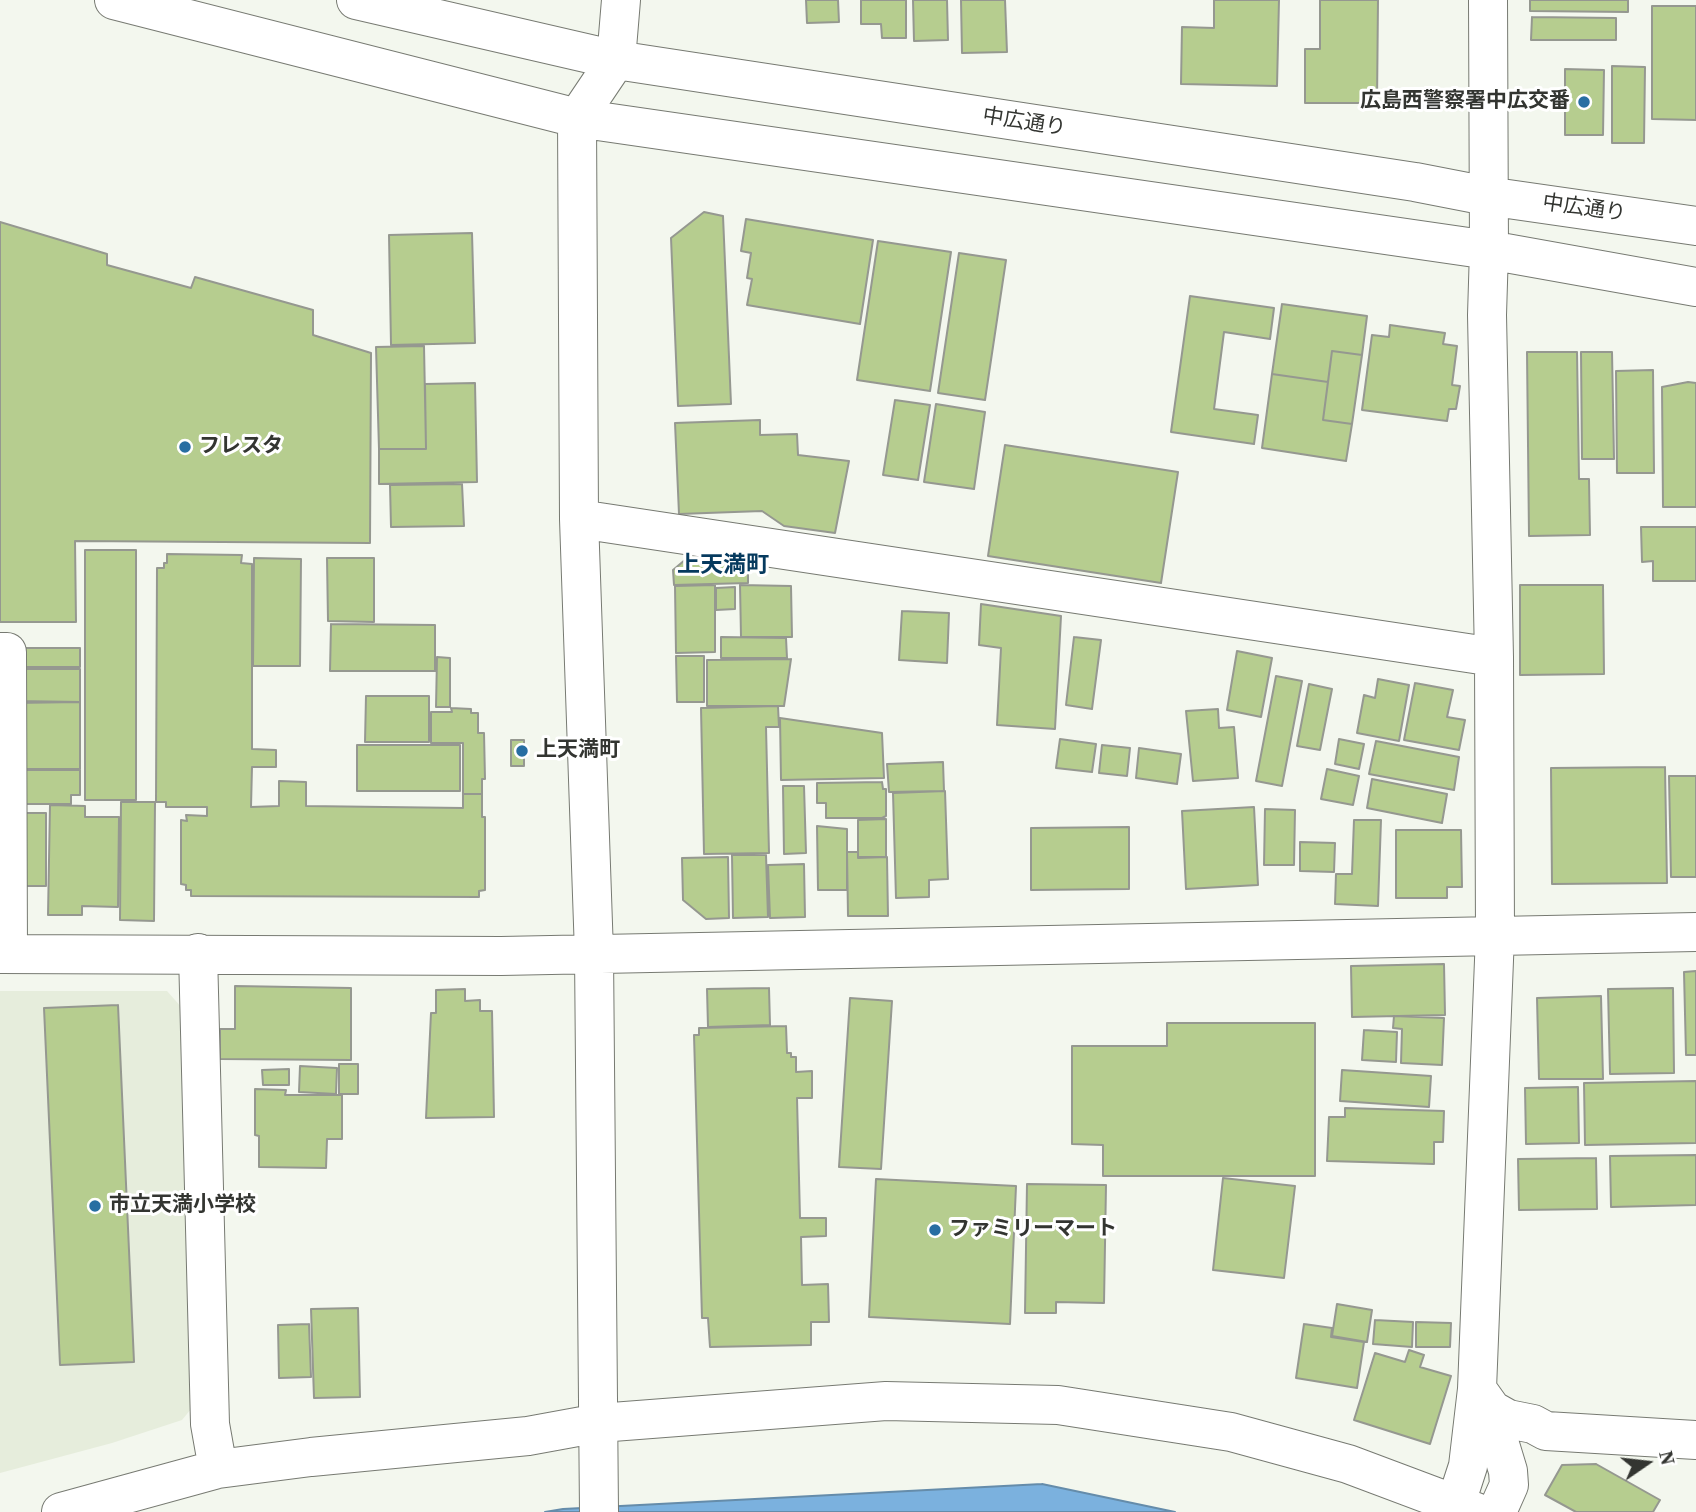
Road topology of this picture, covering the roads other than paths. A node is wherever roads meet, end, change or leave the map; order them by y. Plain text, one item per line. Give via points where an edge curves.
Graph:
1 (114, 0) edge
2 (356, 0) edge
3 (621, 0) edge
4 (1488, 0) edge
5 (616, 60) junction
6 (577, 118) junction
7 (1488, 195) junction
8 (1696, 226) edge
9 (1489, 250) junction
10 (1696, 287) edge
11 (579, 519) junction
12 (0, 652) edge
13 (1494, 657) junction
14 (1696, 932) edge
15 (1495, 935) junction
16 (198, 953) junction
17 (594, 953) junction
18 (4, 954) edge
19 (1477, 1389) junction
20 (599, 1423) junction
21 (1546, 1431) junction
22 (1696, 1440) edge
23 (218, 1469) junction
24 (1508, 1471) junction
25 (599, 1506) edge
26 (1466, 1507) edge
27 (61, 1512) edge
28 (1497, 1512) edge

1 - 6 street
2 - 5 street, 中広通り
3 - 5 street
4 - 7 street
5 - 6 street
5 - 7 street, 中広通り
6 - 9 street
6 - 11 street
7 - 8 street, 中広通り
7 - 9 street
9 - 10 street
9 - 13 street
11 - 13 street
11 - 17 street
12 - 18 street via 7,652
13 - 15 street
14 - 15 street
15 - 17 street
15 - 19 street
16 - 17 street
16 - 18 street
16 - 23 street via 211,1424
17 - 20 street
19 - 21 street via 1492,1410
19 - 24 street
19 - 26 street
20 - 23 street via 528,1436
20 - 25 street
20 - 26 street via 886,1401 1058,1405 1266,1441 1348,1464
21 - 22 street
21 - 24 street via 1516,1456
23 - 27 street
24 - 28 street via 1509,1485

